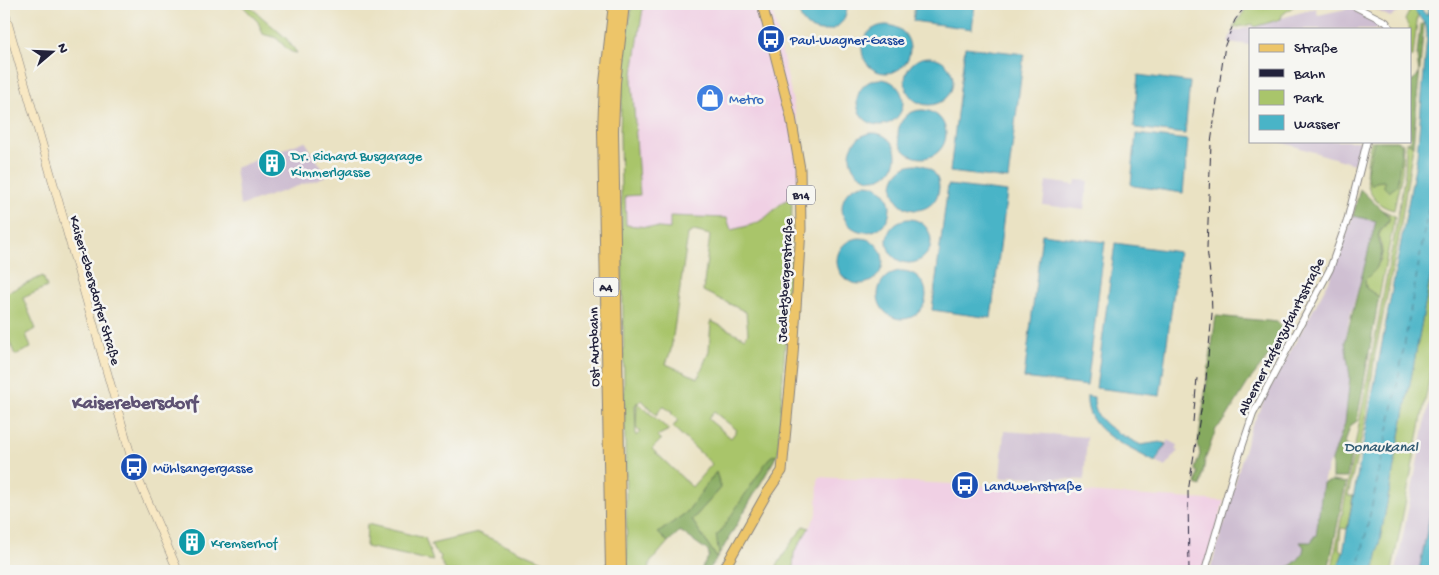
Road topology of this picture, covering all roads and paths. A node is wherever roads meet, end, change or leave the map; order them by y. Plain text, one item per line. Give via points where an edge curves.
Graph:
1 (614, 4) edge
2 (624, 4) edge
3 (762, 4) edge
4 (1350, 4) edge
5 (4, 10) edge
6 (1390, 28) edge
7 (1367, 142) edge
8 (178, 571) edge
9 (611, 571) edge
10 (621, 571) edge
11 (723, 571) edge
12 (1205, 571) edge

1 - 9 highway, Ost Autobahn / A4 via 603,130
2 - 10 highway, Ost Autobahn / A4 via 613,130
3 - 11 main road, Jedletzbergerstraße / B14 via 791,117 801,187 792,376 782,471
4 - 6 street via 1386,22
5 - 8 main road, Kaiser-Ebersdorfer Straße via 136,474
7 - 12 street, Alberner Hafenzufahrtsstraße via 1347,220 1330,269 1253,414

